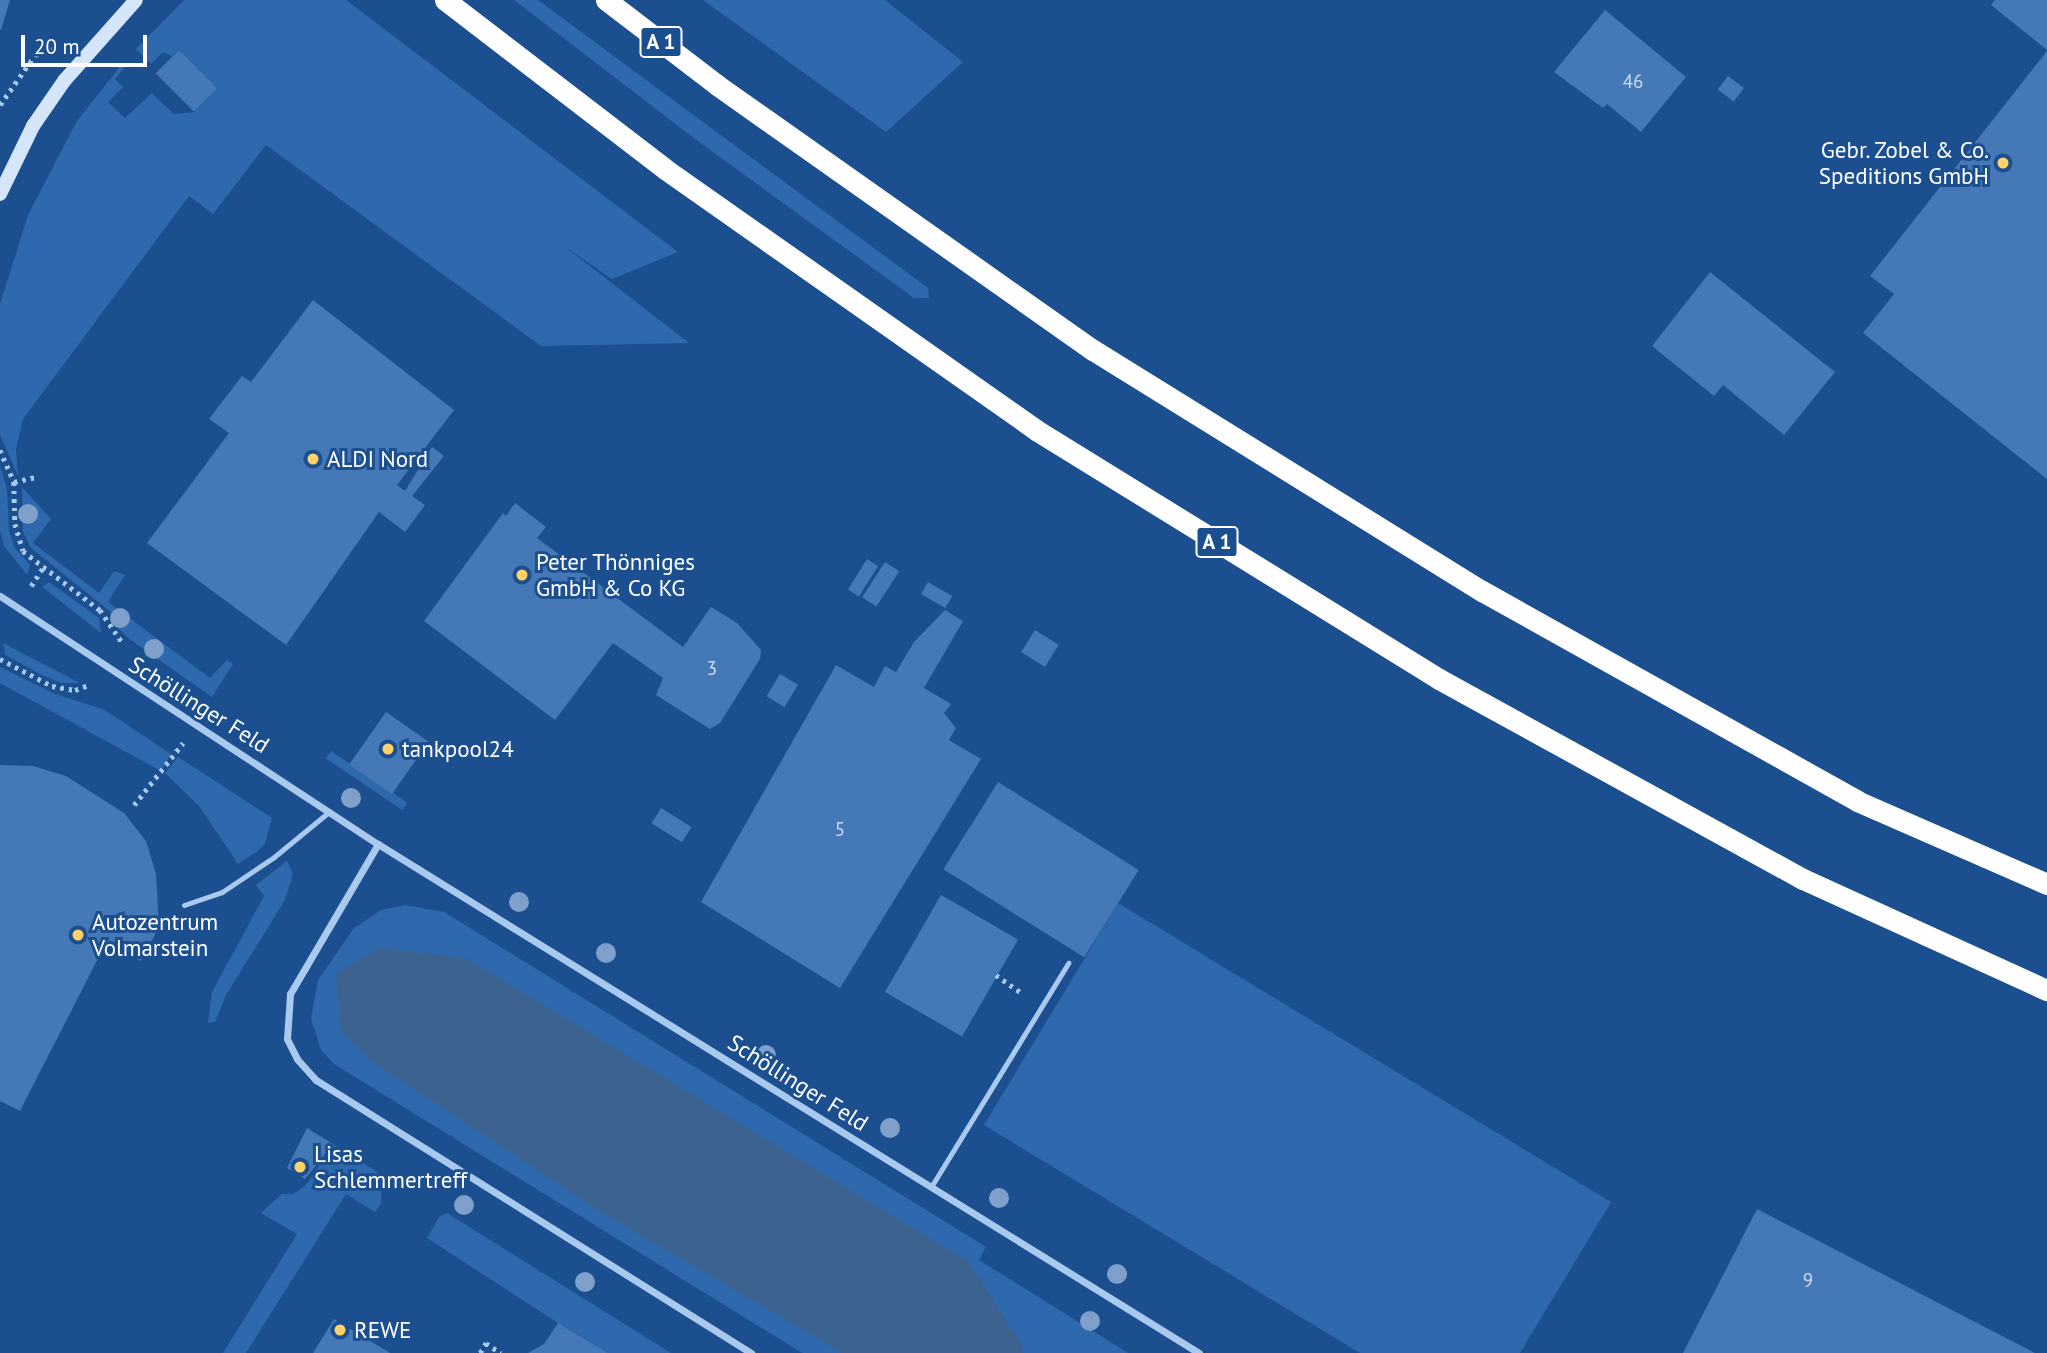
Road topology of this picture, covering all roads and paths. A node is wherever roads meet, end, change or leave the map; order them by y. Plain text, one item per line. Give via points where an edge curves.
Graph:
1 (136, 0) edge
2 (445, 0) edge
3 (606, 0) edge
4 (0, 194) edge
5 (0, 450) edge
6 (35, 477) dead end
7 (15, 482) junction
8 (0, 596) edge
9 (0, 659) edge
10 (117, 676) junction
11 (174, 755) dead end
12 (134, 805) dead end
13 (330, 811) junction
14 (378, 844) junction
15 (2047, 884) edge
16 (184, 905) dead end
17 (1068, 963) dead end
18 (996, 975) dead end
19 (2047, 990) edge
20 (1041, 1005) junction
21 (931, 1187) junction
22 (480, 1353) edge
23 (501, 1353) edge
24 (751, 1353) edge
25 (1199, 1353) edge

1 - 4 street via 64,81 33,126
2 - 19 highway, A 1 via 665,169 1047,438 1439,679 1802,879
3 - 15 highway, A 1 via 717,85 1093,350 1470,584 1857,801
5 - 7 path
6 - 7 path
7 - 10 path via 15,524 23,551 108,620 124,644
8 - 10 street, Schöllinger Feld
9 - 10 path via 52,687 75,690
10 - 13 street, Schöllinger Feld
11 - 12 path
13 - 14 street, Schöllinger Feld
13 - 16 lane via 222,892
14 - 21 street, Schöllinger Feld
14 - 24 street via 290,994 287,1039 297,1059 316,1080
17 - 20 lane
18 - 20 path
20 - 21 lane
21 - 25 street, Schöllinger Feld
22 - 23 path via 486,1343

